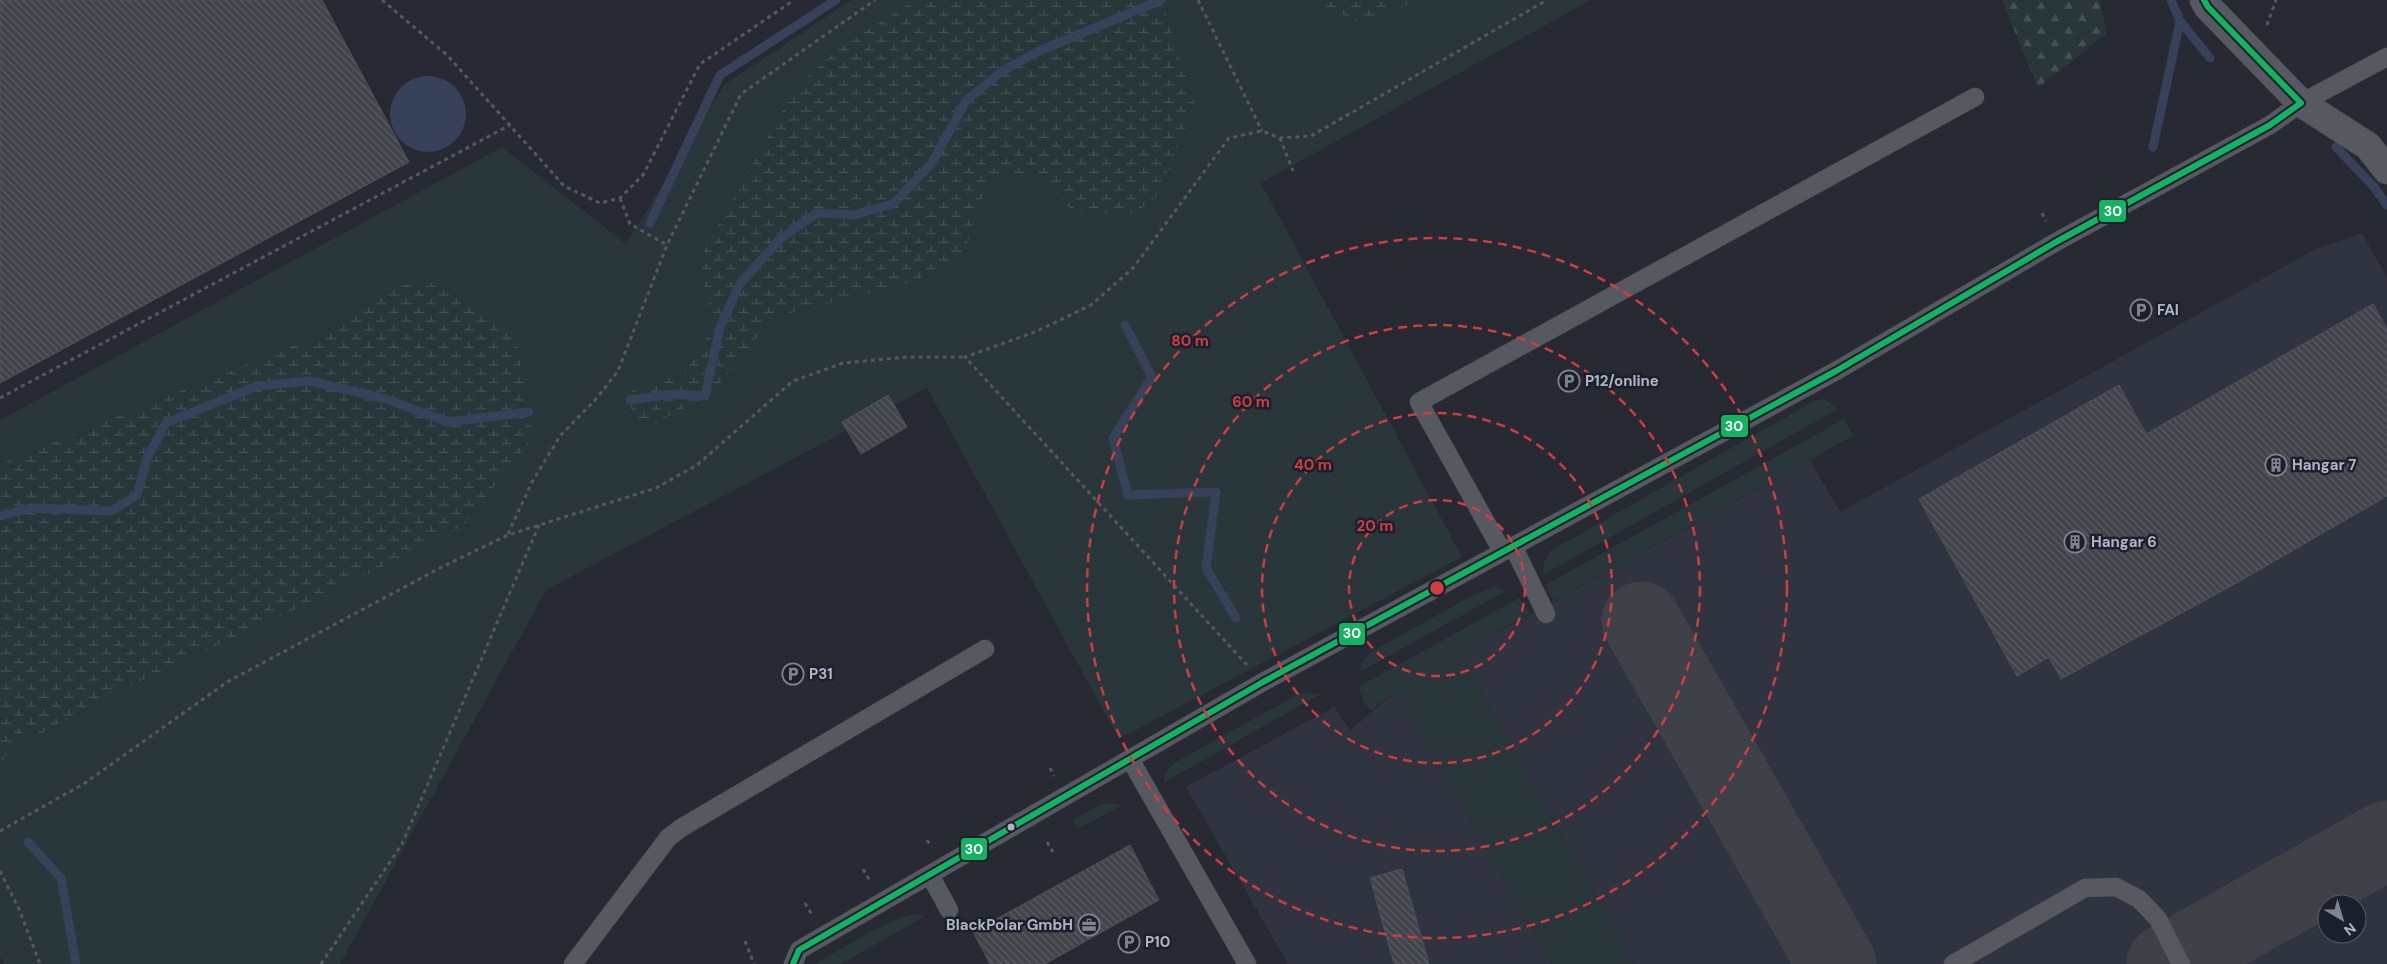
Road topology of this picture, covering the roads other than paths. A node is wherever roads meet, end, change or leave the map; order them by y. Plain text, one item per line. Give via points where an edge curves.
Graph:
1 (2204, 0) edge
2 (2387, 57) edge
3 (1976, 97) dead end
4 (2301, 103) junction
5 (2387, 170) edge
6 (1507, 549) junction
7 (1546, 614) dead end
8 (985, 649) dead end
9 (1130, 759) junction
10 (930, 874) junction
11 (949, 910) dead end
12 (573, 964) edge
13 (793, 964) edge
14 (1247, 964) edge
15 (1953, 964) edge
16 (2181, 964) edge

1 - 4 street
2 - 4 lane
3 - 6 lane via 1419,402
4 - 5 street via 2368,146
4 - 6 lane via 2270,125 2056,242 1836,371
6 - 7 lane
6 - 9 lane via 1263,682
8 - 12 lane via 681,828 668,838
9 - 10 lane
9 - 14 lane
10 - 11 lane
10 - 13 lane via 800,950
15 - 16 lane via 2086,888 2116,887 2139,898 2158,919

